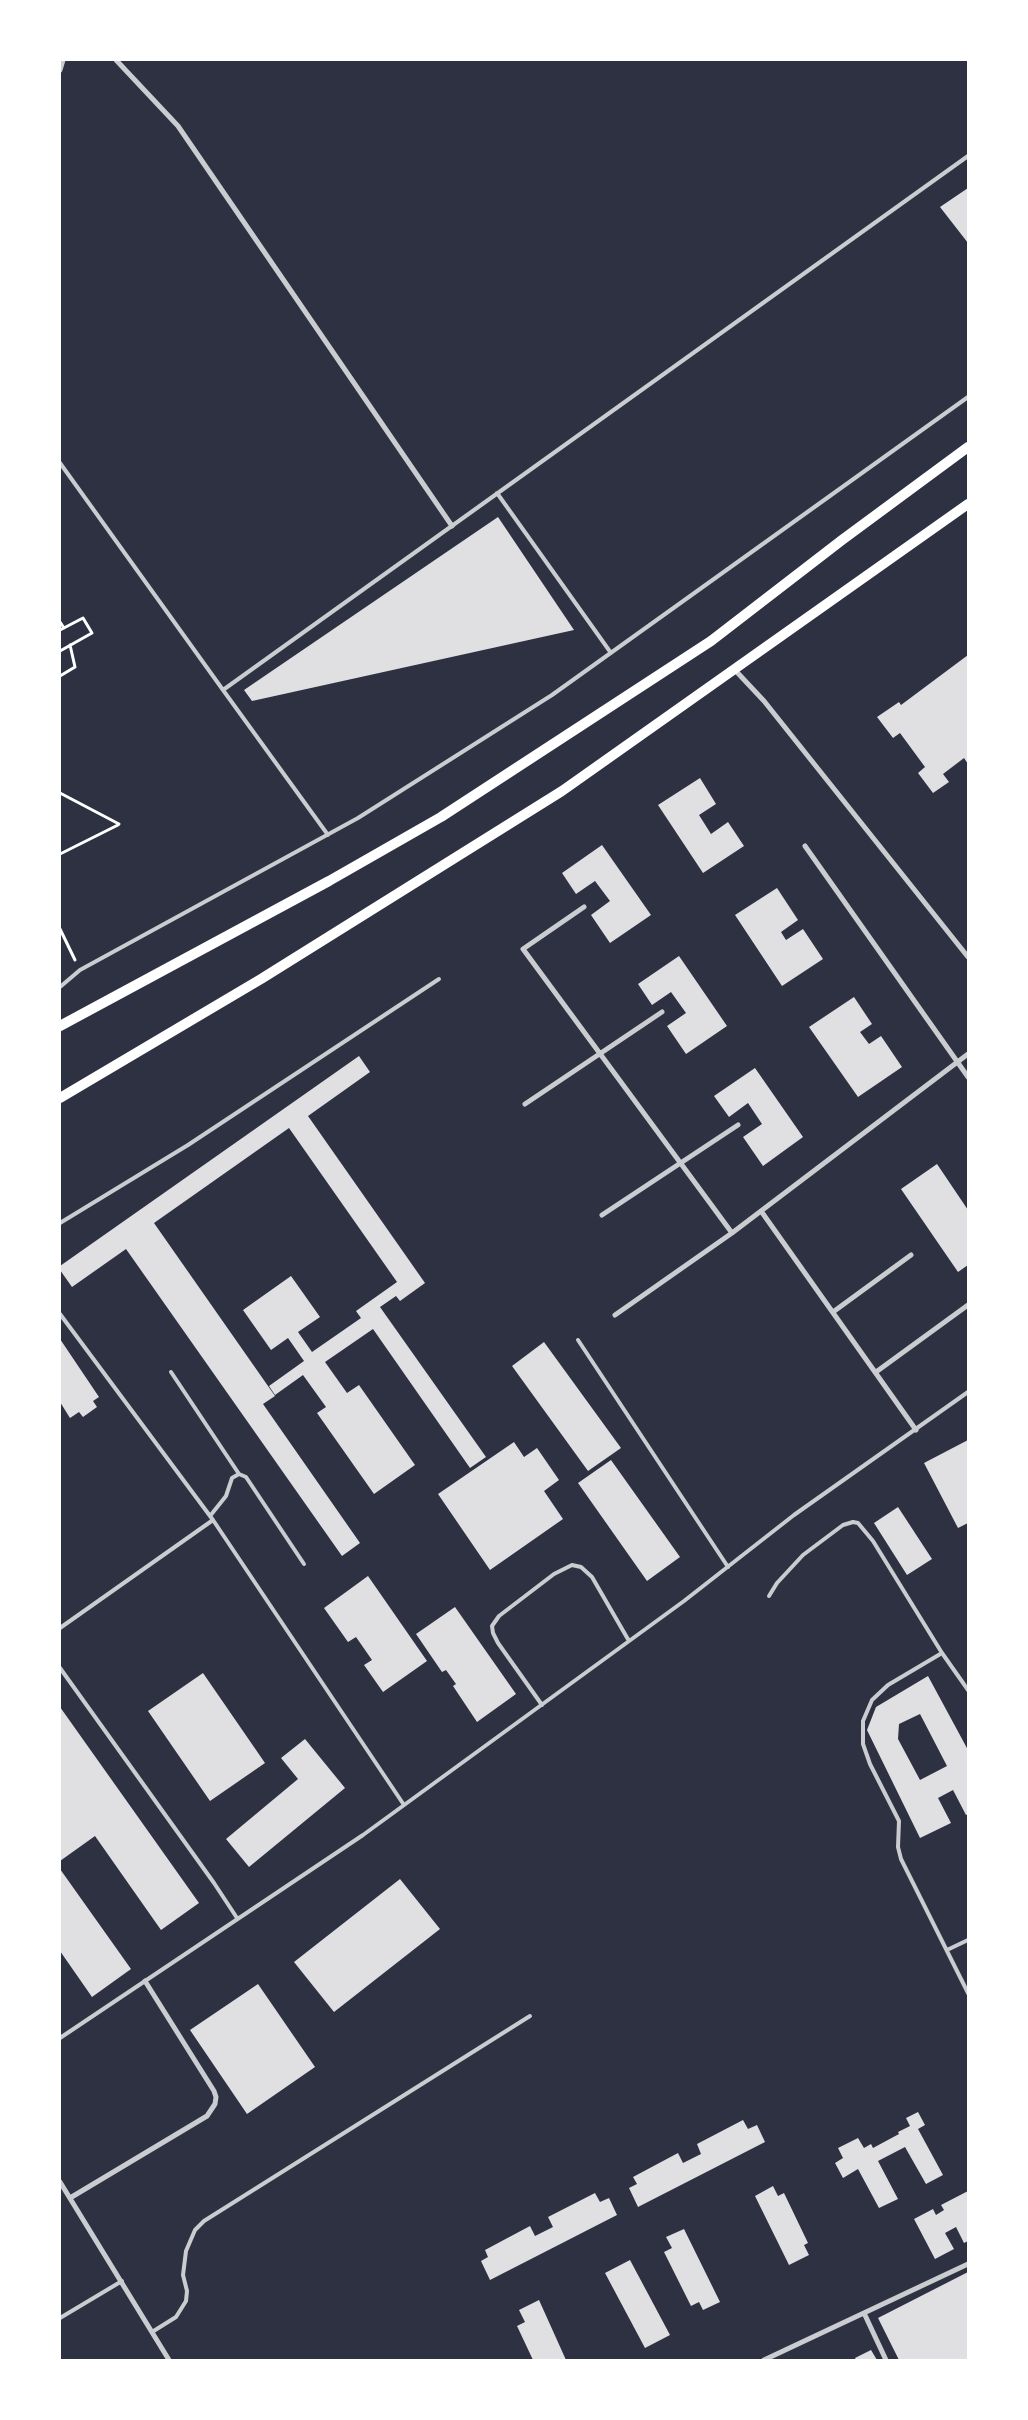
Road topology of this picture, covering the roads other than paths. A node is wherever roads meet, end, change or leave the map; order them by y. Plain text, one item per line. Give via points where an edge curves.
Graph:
1 (63, 60) edge
2 (116, 60) edge
3 (60, 70) edge
4 (968, 156) edge
5 (968, 397) edge
6 (968, 447) edge
7 (60, 463) edge
8 (497, 493) junction
9 (968, 504) edge
10 (452, 526) junction
11 (611, 652) junction
12 (734, 669) junction
13 (223, 690) junction
14 (328, 835) junction
15 (805, 846) dead end
16 (584, 907) dead end
17 (968, 957) edge
18 (439, 979) dead end
19 (60, 987) edge
20 (662, 1012) dead end
21 (60, 1026) edge
22 (968, 1054) edge
23 (599, 1055) junction
24 (956, 1062) junction
25 (968, 1077) edge
26 (61, 1095) edge
27 (525, 1104) dead end
28 (738, 1124) dead end
29 (680, 1163) junction
30 (761, 1211) junction
31 (602, 1215) dead end
32 (60, 1223) edge
33 (732, 1233) junction
34 (911, 1255) dead end
35 (968, 1305) edge
36 (833, 1312) junction
37 (60, 1314) edge
38 (615, 1315) dead end
39 (578, 1340) dead end
40 (171, 1372) dead end
41 (876, 1372) junction
42 (968, 1392) edge
43 (916, 1430) junction
44 (239, 1474) junction
45 (212, 1518) junction
46 (304, 1564) dead end
47 (728, 1567) junction
48 (769, 1596) dead end
49 (60, 1628) edge
50 (629, 1641) junction
51 (942, 1654) junction
52 (60, 1668) edge
53 (966, 1683) edge
54 (968, 1690) edge
55 (542, 1705) junction
56 (404, 1805) junction
57 (237, 1918) junction
58 (968, 1940) edge
59 (947, 1950) junction
60 (145, 1981) junction
61 (968, 1993) edge
62 (530, 2016) dead end
63 (60, 2038) edge
64 (60, 2182) edge
65 (70, 2198) junction
66 (968, 2264) edge
67 (122, 2281) junction
68 (864, 2313) junction
69 (60, 2318) edge
70 (152, 2332) junction
71 (169, 2360) edge
72 (764, 2360) edge
73 (886, 2360) edge

1 - 3 street
2 - 10 street via 178,126
4 - 8 lane
5 - 11 lane
6 - 21 main road via 711,641 442,817
7 - 13 lane
8 - 10 lane
8 - 11 lane
9 - 12 main road
10 - 13 lane
11 - 14 lane via 552,695
12 - 17 street via 764,701
12 - 26 main road via 562,792 269,974
13 - 14 lane
14 - 19 lane via 80,970
15 - 24 street
16 - 23 street via 523,949
18 - 32 lane via 188,1145
20 - 23 street
22 - 24 street
23 - 27 street
23 - 29 street
24 - 25 street
24 - 30 street
28 - 29 street
29 - 31 street
29 - 33 street
30 - 33 street
30 - 36 street
33 - 38 street
34 - 36 street
35 - 41 street
36 - 41 street
37 - 45 lane
39 - 47 lane
40 - 44 lane
41 - 43 street
42 - 43 lane
43 - 47 lane via 794,1515
44 - 45 lane via 232,1478 226,1496
44 - 46 lane via 246,1478
45 - 49 lane
45 - 56 lane
47 - 50 lane
48 - 51 lane via 803,1555 843,1525 858,1523
50 - 55 lane
50 - 55 lane via 592,1577 581,1567 572,1565 554,1574 499,1616 492,1626 498,1643
51 - 53 lane
51 - 59 lane via 880,1692 867,1710 862,1732 870,1764 899,1821 901,1859
52 - 57 lane
53 - 54 lane
55 - 56 lane
56 - 57 lane
57 - 60 lane
58 - 59 lane
59 - 61 lane
60 - 63 lane
60 - 65 street via 214,2091 215,2104 207,2116
62 - 70 lane via 204,2221 195,2230 186,2251 183,2275 186,2301 176,2317
64 - 65 street
65 - 67 street
66 - 68 street
67 - 69 lane
67 - 70 street
68 - 72 street
68 - 73 street
70 - 71 street

